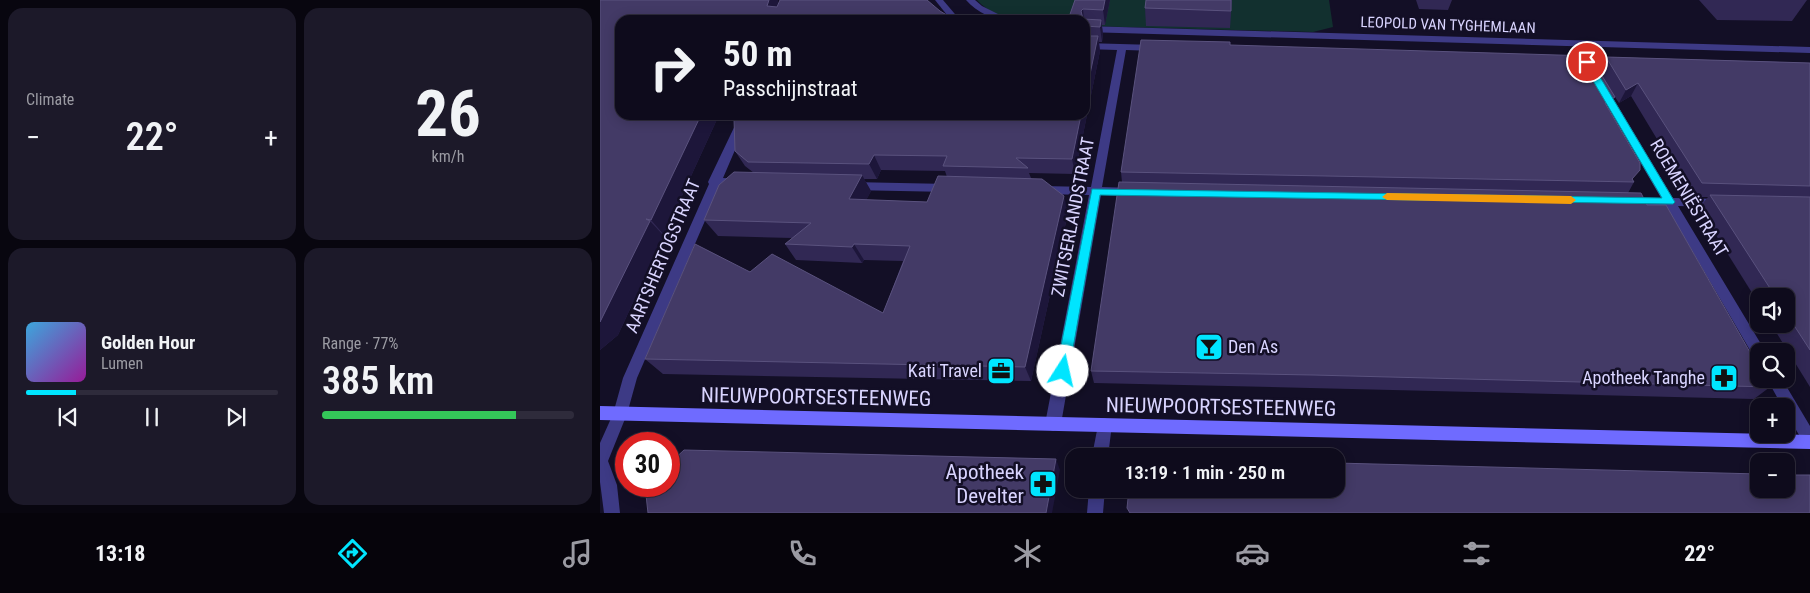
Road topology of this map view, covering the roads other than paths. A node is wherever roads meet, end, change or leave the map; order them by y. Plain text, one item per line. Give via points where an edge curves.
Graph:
1 (939, 0) edge
2 (970, 0) edge
3 (951, 15) edge
4 (995, 15) edge
5 (1090, 29) edge
6 (1090, 46) edge
7 (1122, 47) junction
8 (1162, 48) edge
9 (1810, 50) edge
10 (1567, 61) edge
11 (1626, 62) edge
12 (1592, 70) junction
13 (742, 120) edge
14 (714, 182) junction
15 (752, 183) edge
16 (839, 186) edge
17 (964, 188) edge
18 (1030, 190) edge
19 (1096, 191) junction
20 (1145, 192) edge
21 (1620, 201) edge
22 (1670, 202) junction
23 (1735, 203) edge
24 (1753, 343) edge
25 (1779, 388) edge
26 (600, 413) edge
27 (620, 414) junction
28 (1053, 424) junction
29 (1104, 425) junction
30 (1810, 441) edge
31 (1101, 448) edge
32 (600, 462) edge
33 (1096, 498) edge
34 (612, 513) edge
35 (1094, 513) edge

1 - 3 street
2 - 4 street
5 - 9 street, LEOPOLD VAN TYGHEMLAAN
6 - 7 street
7 - 8 street
7 - 19 street, ZWITSERLANDSTRAAT
10 - 12 street
11 - 12 street
12 - 22 street, ROEMENIËSTRAAT
13 - 14 street, AARTSHERTOGSTRAAT
14 - 15 street
14 - 27 street, AARTSHERTOGSTRAAT via 630,378
16 - 17 street
18 - 19 street
19 - 20 street
19 - 28 street, ZWITSERLANDSTRAAT
21 - 22 street
22 - 23 street
22 - 24 street, ROEMENIËSTRAAT
25 - 30 street
26 - 27 main road, NIEUWPOORTSESTEENWEG
27 - 28 main road, NIEUWPOORTSESTEENWEG
27 - 32 street, AARTSHERTOGSTRAAT
28 - 29 main road, NIEUWPOORTSESTEENWEG
29 - 30 main road, NIEUWPOORTSESTEENWEG
29 - 31 street
32 - 34 street via 609,485
33 - 35 street

